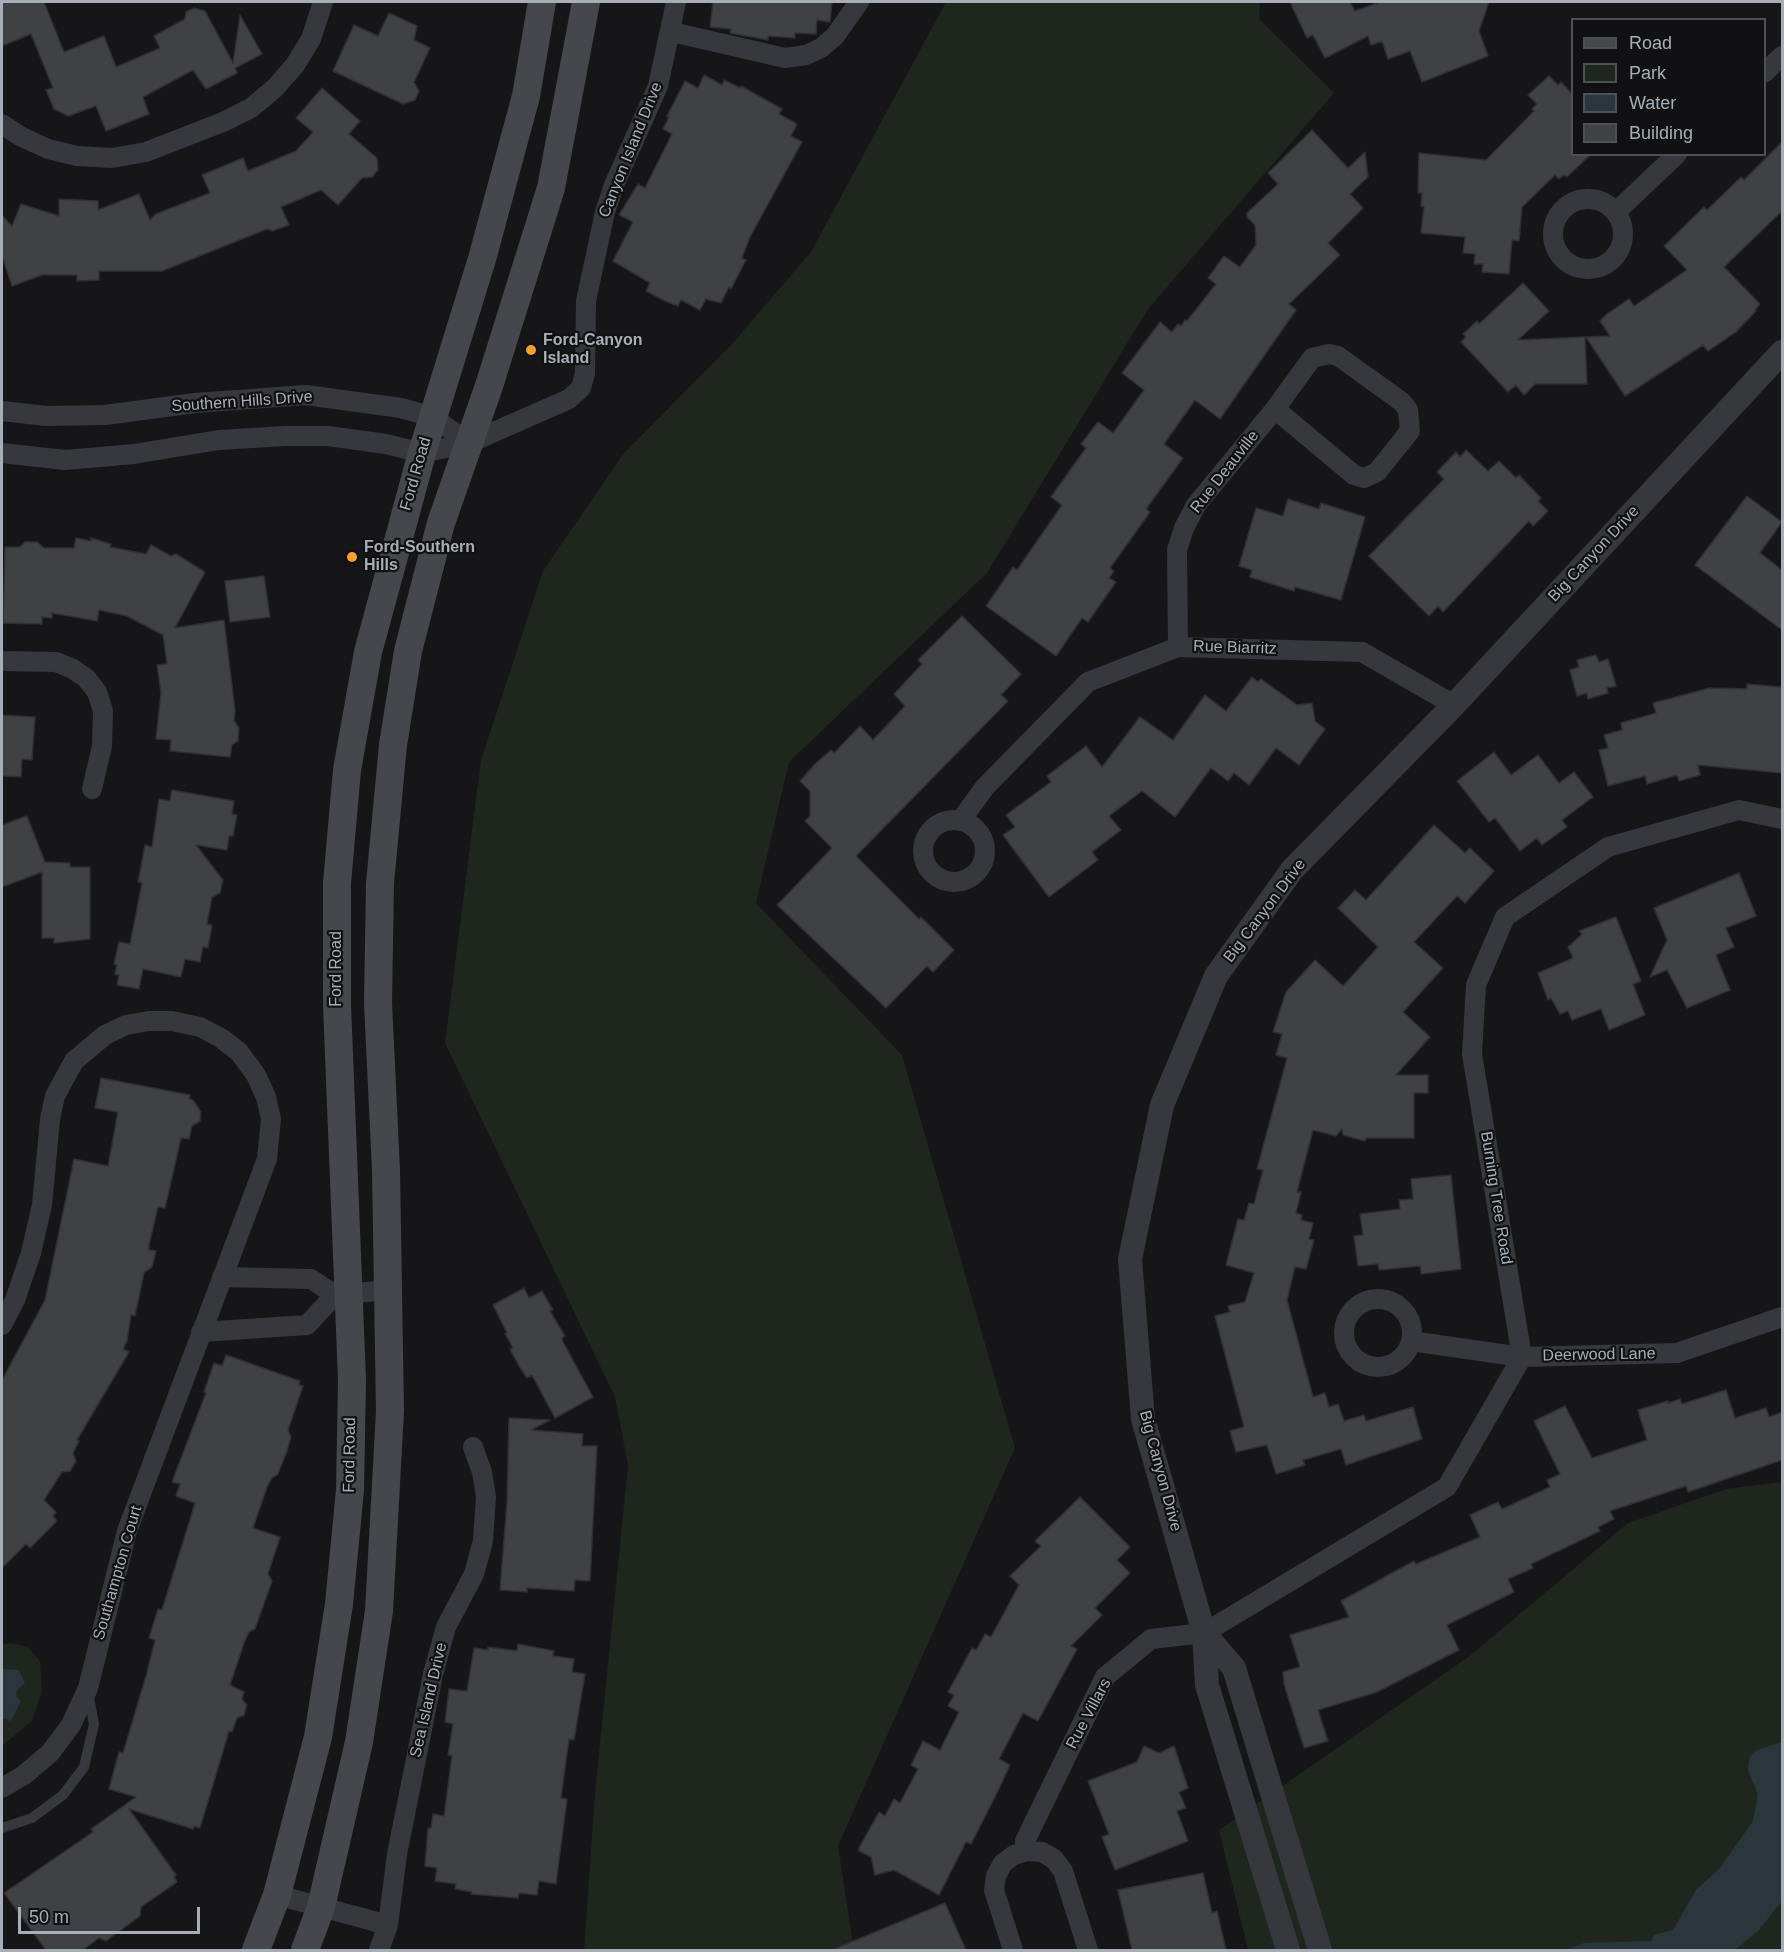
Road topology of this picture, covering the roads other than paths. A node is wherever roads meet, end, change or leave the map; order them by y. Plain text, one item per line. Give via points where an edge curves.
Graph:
1 (323, 2) edge
2 (542, 2) edge
3 (586, 2) edge
4 (676, 2) edge
5 (859, 2) edge
6 (672, 32) junction
7 (1782, 56) edge
8 (1766, 71) edge
9 (2, 124) edge
10 (1675, 156) edge
11 (1616, 212) dead end
12 (1782, 351) edge
13 (1275, 409) junction
14 (2, 411) edge
15 (433, 417) junction
16 (469, 443) junction
17 (2, 453) edge
18 (422, 453) junction
19 (1178, 646) junction
20 (2, 661) edge
21 (1454, 705) junction
22 (92, 789) dead end
23 (1782, 819) edge
24 (961, 820) dead end
25 (222, 1277) junction
26 (388, 1290) junction
27 (341, 1294) junction
28 (1782, 1317) edge
29 (2, 1325) edge
30 (201, 1332) junction
31 (1411, 1341) dead end
32 (1522, 1357) junction
33 (473, 1447) dead end
34 (1204, 1634) junction
35 (87, 1688) junction
36 (2, 1788) edge
37 (2, 1828) edge
38 (1028, 1851) junction
39 (278, 1895) junction
40 (321, 1907) junction
41 (388, 1925) junction
42 (256, 1950) edge
43 (305, 1950) edge
44 (379, 1950) edge
45 (1013, 1950) edge
46 (1088, 1950) edge
47 (1288, 1950) edge
48 (1320, 1950) edge

1 - 9 street via 311,39 275,88 251,108 157,148 112,158 77,156 48,149
2 - 15 main road, Ford Road via 509,165
3 - 16 main road via 551,188
4 - 6 street, Canyon Island Drive
5 - 6 street via 835,36 806,55 785,58
6 - 16 street, Canyon Island Drive via 658,86 605,212 586,302 585,373 581,388 548,410
7 - 8 street
10 - 11 street
12 - 21 street, Big Canyon Drive
13 - 13 street, Rue Deauville via 1312,358 1329,354 1338,356 1402,402 1408,410 1410,431 1377,472 1364,478 1354,475
13 - 19 street, Rue Deauville via 1196,505 1184,528 1177,550
14 - 15 street, Southern Hills Drive via 46,416 105,415 195,403 306,395 401,408
15 - 16 street, Southern Hills Drive
15 - 18 main road, Ford Road
16 - 18 street
16 - 26 main road via 441,523 408,651 384,837 378,1003
17 - 18 street via 65,460 285,436 328,436
18 - 27 main road, Ford Road via 368,652 347,770 337,883
19 - 21 street, Rue Biarritz via 1362,652
19 - 24 street, Rue Biarritz via 1088,682 985,787
20 - 22 street via 56,662 86,678 97,692 103,711 102,746
21 - 34 street, Big Canyon Drive via 1292,870 1216,976 1162,1105 1130,1259 1143,1419
23 - 32 street, Burning Tree Road via 1739,810 1608,847 1504,917 1476,985 1472,1054
25 - 27 street via 311,1279
25 - 29 street, Southampton Court via 267,1159 271,1119 266,1097 239,1052 200,1027 172,1021 126,1025 86,1048 55,1096 36,1234 15,1300
25 - 30 street, Southampton Court
26 - 27 street
26 - 40 main road via 390,1411 379,1611 359,1742
27 - 30 street via 307,1325
27 - 39 main road, Ford Road via 352,1380 350,1490 339,1604 318,1737
28 - 32 street, Deerwood Lane via 1677,1353
30 - 35 street, Southampton Court via 127,1531
31 - 32 street, Deerwood Lane
32 - 34 street via 1447,1487
33 - 41 street, Sea Island Drive via 486,1497 483,1540 474,1574 446,1627 432,1674 397,1854
34 - 38 street, Rue Villars via 1150,1639 1105,1677 1025,1841
34 - 47 street, Big Canyon Drive via 1207,1685
34 - 48 street, Big Canyon Drive via 1234,1668
35 - 36 street, Southampton Court via 71,1725 50,1753
35 - 37 lane via 94,1724 84,1767 63,1795 32,1818
38 - 45 street via 1003,1863 996,1876 994,1890
38 - 46 street via 1042,1852 1063,1871
39 - 40 street
39 - 42 main road, Ford Road
40 - 41 street
40 - 43 main road
41 - 44 street, Sea Island Drive

